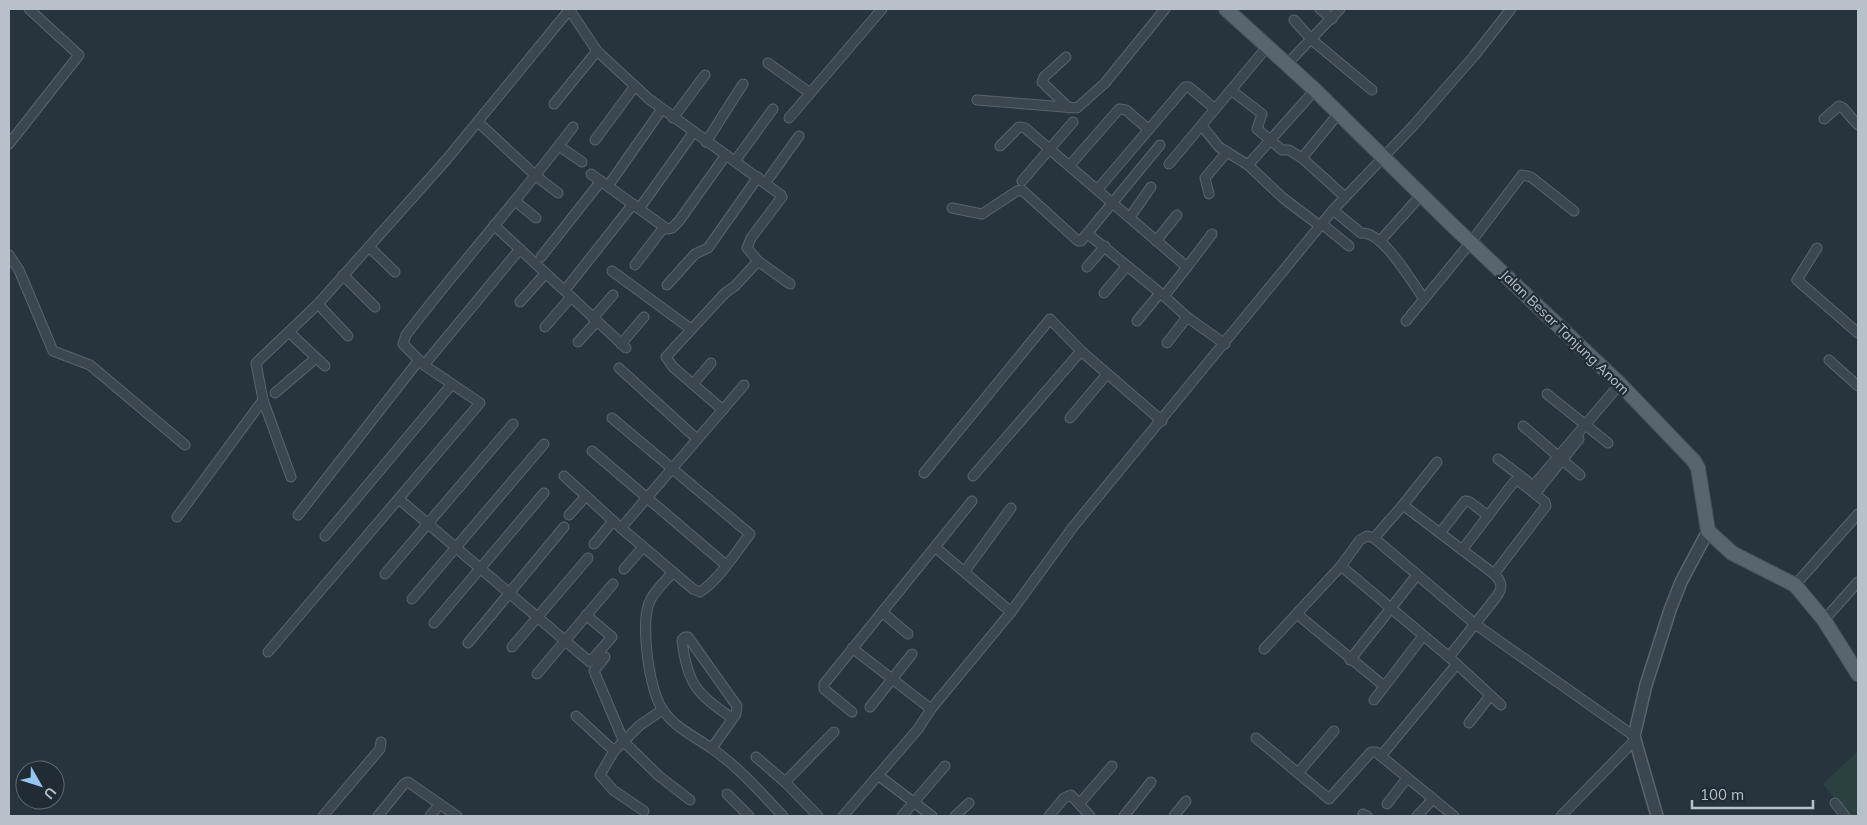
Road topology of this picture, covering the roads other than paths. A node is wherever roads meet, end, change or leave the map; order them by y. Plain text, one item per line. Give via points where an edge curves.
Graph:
1 (29, 9) edge
2 (570, 9) edge
3 (882, 9) edge
4 (1165, 9) edge
5 (1226, 9) edge
6 (1320, 9) edge
7 (1340, 9) edge
8 (1511, 9) edge
9 (1332, 19) junction
10 (1294, 20) dead end
11 (1312, 40) junction
12 (1267, 47) junction
13 (597, 51) junction
14 (1066, 57) dead end
15 (768, 63) dead end
16 (1286, 65) junction
17 (705, 75) dead end
18 (743, 84) dead end
19 (635, 86) junction
20 (1231, 90) junction
21 (1315, 90) junction
22 (1372, 90) dead end
23 (810, 93) junction
24 (977, 100) dead end
25 (554, 104) dead end
26 (1069, 108) junction
27 (662, 109) junction
28 (773, 109) dead end
29 (1215, 109) junction
30 (1339, 113) junction
31 (673, 118) junction
32 (789, 118) dead end
33 (1824, 119) dead end
34 (478, 122) junction
35 (1072, 122) dead end
36 (1858, 125) edge
37 (1202, 126) junction
38 (573, 127) dead end
39 (1148, 129) junction
40 (693, 133) junction
41 (799, 136) dead end
42 (595, 140) dead end
43 (1270, 141) junction
44 (706, 142) junction
45 (9, 144) edge
46 (1160, 145) dead end
47 (559, 146) junction
48 (1000, 146) dead end
49 (1049, 149) junction
50 (1227, 152) junction
51 (726, 155) junction
52 (1384, 157) junction
53 (1302, 158) junction
54 (735, 161) junction
55 (582, 162) dead end
56 (1169, 164) dead end
57 (1070, 165) junction
58 (1248, 165) junction
59 (591, 174) dead end
60 (536, 176) junction
61 (762, 179) junction
62 (1022, 180) dead end
63 (604, 184) junction
64 (1151, 187) dead end
65 (1098, 189) junction
66 (558, 193) dead end
67 (1208, 194) dead end
68 (1422, 194) junction
69 (1345, 197) junction
70 (515, 201) junction
71 (1113, 204) junction
72 (636, 206) junction
73 (952, 208) dead end
74 (1333, 210) junction
75 (1574, 211) dead end
76 (1177, 215) dead end
77 (1130, 217) junction
78 (536, 218) dead end
79 (494, 225) junction
80 (1321, 225) junction
81 (664, 227) junction
82 (1088, 234) junction
83 (1212, 234) dead end
84 (1381, 240) junction
85 (1156, 241) junction
86 (1471, 242) junction
87 (1104, 246) junction
88 (1350, 246) dead end
89 (369, 247) junction
90 (1817, 248) dead end
91 (519, 250) junction
92 (9, 255) edge
93 (541, 257) dead end
94 (758, 261) junction
95 (635, 265) dead end
96 (1187, 266) junction
97 (1088, 267) dead end
98 (1126, 267) junction
99 (395, 272) dead end
100 (612, 272) dead end
101 (545, 274) junction
102 (343, 276) junction
103 (790, 284) dead end
104 (569, 285) dead end
105 (667, 285) dead end
106 (1104, 293) dead end
107 (1162, 294) junction
108 (613, 295) dead end
109 (571, 297) junction
110 (1424, 299) junction
111 (520, 302) dead end
112 (318, 304) junction
113 (375, 307) dead end
114 (644, 317) dead end
115 (1187, 317) junction
116 (595, 319) junction
117 (1137, 321) dead end
118 (1406, 321) dead end
119 (545, 327) dead end
120 (691, 329) junction
121 (289, 332) junction
122 (1858, 333) edge
123 (348, 336) dead end
124 (578, 342) dead end
125 (1167, 343) dead end
126 (1224, 344) junction
127 (1081, 351) junction
128 (316, 358) junction
129 (1829, 360) dead end
130 (422, 362) junction
131 (711, 363) dead end
132 (325, 366) dead end
133 (619, 368) dead end
134 (1107, 374) junction
135 (452, 384) junction
136 (693, 384) junction
137 (744, 386) dead end
138 (1622, 386) junction
139 (1858, 386) edge
140 (275, 393) dead end
141 (1547, 394) dead end
142 (263, 400) junction
143 (723, 410) junction
144 (612, 418) dead end
145 (1070, 418) dead end
146 (1162, 421) junction
147 (513, 424) dead end
148 (1523, 426) dead end
149 (1586, 426) junction
150 (697, 439) junction
151 (1608, 443) dead end
152 (544, 444) dead end
153 (185, 445) dead end
154 (592, 451) dead end
155 (1560, 458) junction
156 (1498, 459) dead end
157 (1437, 462) dead end
158 (671, 470) junction
159 (924, 473) dead end
160 (1580, 475) dead end
161 (564, 476) dead end
162 (973, 476) dead end
163 (291, 477) dead end
164 (1535, 488) junction
165 (544, 493) dead end
166 (586, 496) junction
167 (1549, 498) dead end
168 (399, 499) junction
169 (647, 499) junction
170 (972, 501) dead end
171 (1403, 505) junction
172 (1011, 508) dead end
173 (1858, 514) edge
174 (298, 515) dead end
175 (569, 515) dead end
176 (1488, 516) junction
177 (176, 517) dead end
178 (613, 522) junction
179 (428, 524) junction
180 (564, 527) dead end
181 (620, 528) junction
182 (1708, 531) junction
183 (1440, 533) junction
184 (325, 536) dead end
185 (1374, 538) junction
186 (594, 544) dead end
187 (456, 547) junction
188 (643, 547) junction
189 (935, 547) junction
190 (1462, 550) junction
191 (588, 558) dead end
192 (726, 565) junction
193 (1341, 566) junction
194 (480, 568) junction
195 (624, 568) dead end
196 (964, 571) junction
197 (673, 572) junction
198 (385, 574) dead end
199 (1494, 574) junction
200 (1417, 575) junction
201 (1858, 582) edge
202 (613, 584) dead end
203 (1795, 585) junction
204 (509, 593) junction
205 (412, 598) dead end
206 (1390, 608) junction
207 (882, 612) junction
208 (1011, 612) junction
209 (1297, 614) junction
210 (586, 615) junction
211 (538, 617) junction
212 (1824, 620) junction
213 (434, 624) dead end
214 (1476, 624) junction
215 (908, 634) dead end
216 (1423, 636) junction
217 (565, 640) junction
218 (468, 643) dead end
219 (512, 647) dead end
220 (852, 648) junction
221 (1264, 649) dead end
222 (268, 652) dead end
223 (912, 654) dead end
224 (605, 656) dead end
225 (1449, 656) junction
226 (1350, 660) junction
227 (1456, 665) junction
228 (537, 674) dead end
229 (1858, 674) edge
230 (893, 679) junction
231 (1384, 686) junction
232 (1490, 696) junction
233 (1374, 700) dead end
234 (1501, 705) dead end
235 (870, 707) dead end
236 (932, 709) junction
237 (662, 710) junction
238 (852, 712) dead end
239 (576, 716) dead end
240 (732, 718) junction
241 (1469, 723) dead end
242 (1334, 731) dead end
243 (834, 732) dead end
244 (1256, 738) dead end
245 (1635, 738) junction
246 (381, 742) dead end
247 (624, 742) junction
248 (712, 748) junction
249 (614, 751) junction
250 (1381, 756) junction
251 (756, 757) dead end
252 (945, 766) dead end
253 (1112, 766) dead end
254 (1298, 773) junction
255 (879, 776) junction
256 (1407, 778) junction
257 (785, 782) junction
258 (1151, 782) dead end
259 (728, 794) dead end
260 (1433, 799) junction
261 (690, 800) dead end
262 (1186, 801) dead end
263 (914, 802) junction
264 (969, 803) dead end
265 (1835, 803) dead end
266 (440, 804) junction
267 (1080, 804) junction
268 (1387, 804) dead end
269 (644, 811) dead end
270 (322, 816) edge
271 (378, 816) edge
272 (430, 816) edge
273 (457, 816) edge
274 (749, 816) edge
275 (783, 816) edge
276 (818, 816) edge
277 (843, 816) edge
278 (902, 816) edge
279 (932, 816) edge
280 (955, 816) edge
281 (1049, 816) edge
282 (1090, 816) edge
283 (1124, 816) edge
284 (1174, 816) edge
285 (1417, 816) edge
286 (1454, 816) edge
287 (1561, 816) edge
288 (1657, 816) edge
289 (1845, 816) edge

1 - 45 street via 79,55
2 - 13 street
2 - 34 street
3 - 23 street
4 - 26 street via 1105,83 1081,105
5 - 12 main road, Jalan Besar Tanjung Anom
6 - 9 street
7 - 9 street
8 - 52 street via 1474,56
9 - 11 street
10 - 11 street
11 - 16 street
11 - 22 street
12 - 16 main road, Jalan Besar Tanjung Anom
12 - 20 street
13 - 19 street
13 - 25 street
14 - 26 street via 1042,82
15 - 23 street
16 - 21 main road, Jalan Besar Tanjung Anom
17 - 31 street
18 - 44 street
19 - 27 street
19 - 42 street
20 - 29 street
20 - 43 street via 1262,114 1256,127
21 - 30 main road, Jalan Besar Tanjung Anom
21 - 43 street
23 - 32 street
24 - 26 street
27 - 31 street
27 - 63 street
28 - 54 street
29 - 37 street
29 - 39 street via 1185,87
30 - 52 main road, Jalan Besar Tanjung Anom
30 - 53 street
31 - 40 street
33 - 36 street via 1839,106
34 - 60 street
34 - 89 street
35 - 49 street
37 - 50 street via 1210,138
37 - 56 street
38 - 47 street
39 - 57 street via 1126,110 1119,109
39 - 65 street
40 - 44 street
40 - 72 street
41 - 61 street
43 - 53 street
43 - 58 street
44 - 51 street
46 - 71 street
47 - 55 street
47 - 60 street
48 - 49 street via 1022,126
49 - 57 street
49 - 62 street
50 - 58 street
50 - 67 street via 1205,178
51 - 54 street
51 - 81 street via 672,228
52 - 68 main road, Jalan Besar Tanjung Anom
52 - 69 street
53 - 69 street
54 - 61 street
57 - 65 street
58 - 80 street via 1283,198
59 - 63 street
60 - 66 street
60 - 70 street
61 - 94 street via 782,197 748,244 749,253
61 - 105 street via 708,248 695,254
63 - 72 street
63 - 93 street
64 - 77 street
65 - 71 street
68 - 84 street
68 - 86 main road, Jalan Besar Tanjung Anom
69 - 74 street
70 - 78 street
70 - 79 street
71 - 77 street
71 - 82 street
72 - 81 street
72 - 104 street
73 - 82 street via 982,214 1022,190 1078,241
74 - 80 street
74 - 84 street via 1361,233 1368,232
75 - 86 street via 1531,176 1522,175
76 - 85 street
77 - 85 street
79 - 91 street
79 - 130 street via 452,273 406,335 402,344
80 - 88 street
80 - 126 street
81 - 95 street
82 - 87 street
83 - 96 street
84 - 110 street
85 - 96 street
86 - 110 street
86 - 138 main road, Jalan Besar Tanjung Anom
87 - 97 street
87 - 98 street
89 - 99 street
89 - 102 street
90 - 122 street via 1797,280
91 - 101 street
91 - 130 street
92 - 153 street via 19,270 53,351 90,365
94 - 103 street
94 - 120 street
96 - 107 street
98 - 106 street
98 - 107 street
100 - 120 street
101 - 109 street
101 - 111 street
102 - 112 street
102 - 113 street
107 - 115 street
107 - 117 street
108 - 116 street
109 - 116 street
109 - 119 street
110 - 118 street
112 - 121 street
112 - 123 street
114 - 116 street via 623,346
115 - 125 street
115 - 126 street
116 - 124 street
120 - 136 street via 666,357 672,367
121 - 128 street
121 - 142 street via 256,363
126 - 146 street
127 - 134 street
127 - 159 street via 1050,319
127 - 162 street
128 - 132 street
128 - 140 street
129 - 139 street
130 - 135 street
130 - 174 street
131 - 136 street
133 - 150 street
134 - 145 street
134 - 146 street
135 - 168 street via 480,403
135 - 184 street
136 - 143 street
137 - 143 street
138 - 149 street
138 - 182 main road, Jalan Besar Tanjung Anom via 1697,464
141 - 149 street
142 - 163 street
142 - 177 street
143 - 150 street
144 - 158 street
146 - 208 street via 1073,527
147 - 179 street
148 - 155 street
149 - 151 street
149 - 155 street
150 - 158 street
152 - 187 street
154 - 169 street
155 - 160 street
155 - 164 street
156 - 164 street
157 - 171 street
158 - 169 street
158 - 192 street via 750,534
161 - 166 street
164 - 167 street
165 - 194 street
166 - 175 street
166 - 178 street
168 - 179 street
168 - 222 street
169 - 181 street
169 - 192 street
170 - 189 street
171 - 183 street
171 - 185 street
172 - 196 street
173 - 203 street
176 - 183 street via 1465,501
176 - 190 street
176 - 199 street via 1515,481 1545,502 1542,513
178 - 181 street
178 - 186 street
179 - 187 street
179 - 198 street
180 - 204 street
181 - 188 street
182 - 203 main road via 1732,553
182 - 245 street via 1670,610 1646,685
183 - 190 street
185 - 193 street via 1367,536 1360,540
185 - 200 street
187 - 194 street
187 - 205 street
188 - 195 street
188 - 197 street
189 - 196 street
189 - 207 street
190 - 199 street
191 - 211 street
192 - 197 street via 700,592
193 - 206 street
193 - 209 street
194 - 204 street
194 - 213 street
196 - 208 street
197 - 237 street via 650,600 648,612 649,672
199 - 214 street via 1501,582 1501,590
200 - 206 street
200 - 214 street
201 - 212 street
202 - 210 street
203 - 212 main road
204 - 211 street
204 - 218 street
206 - 216 street
206 - 226 street
207 - 215 street
207 - 220 street
208 - 236 street
209 - 221 street
209 - 226 street
210 - 217 street
210 - 217 street via 612,637 590,662
211 - 217 street
211 - 219 street
212 - 229 main road
214 - 225 street
214 - 245 street
216 - 225 street
216 - 231 street
217 - 228 street
220 - 230 street
220 - 238 street via 824,684 824,689
223 - 230 street
224 - 247 street via 594,670
225 - 227 street
226 - 231 street
227 - 232 street
227 - 250 street
230 - 235 street
230 - 236 street
231 - 233 street
232 - 234 street
232 - 241 street
236 - 255 street
237 - 247 street via 639,726
237 - 248 street via 686,733
239 - 249 street
240 - 240 street via 703,698 691,678 684,661 684,637 688,637 737,706
240 - 248 street
242 - 254 street
243 - 257 street
244 - 254 street
245 - 287 street
245 - 288 street
246 - 270 street via 380,749
247 - 249 street
247 - 261 street
248 - 275 street
249 - 269 street via 600,775 613,790
250 - 254 street via 1371,752 1329,799
250 - 256 street
251 - 257 street
252 - 263 street
253 - 267 street
255 - 263 street
255 - 277 street
256 - 260 street
256 - 268 street
257 - 276 street
258 - 283 street
259 - 274 street
260 - 285 street
260 - 286 street
262 - 284 street
263 - 278 street
263 - 279 street
264 - 280 street
265 - 289 street
266 - 271 street via 407,782
266 - 272 street
266 - 273 street
267 - 281 street via 1071,795 1064,798
267 - 282 street

